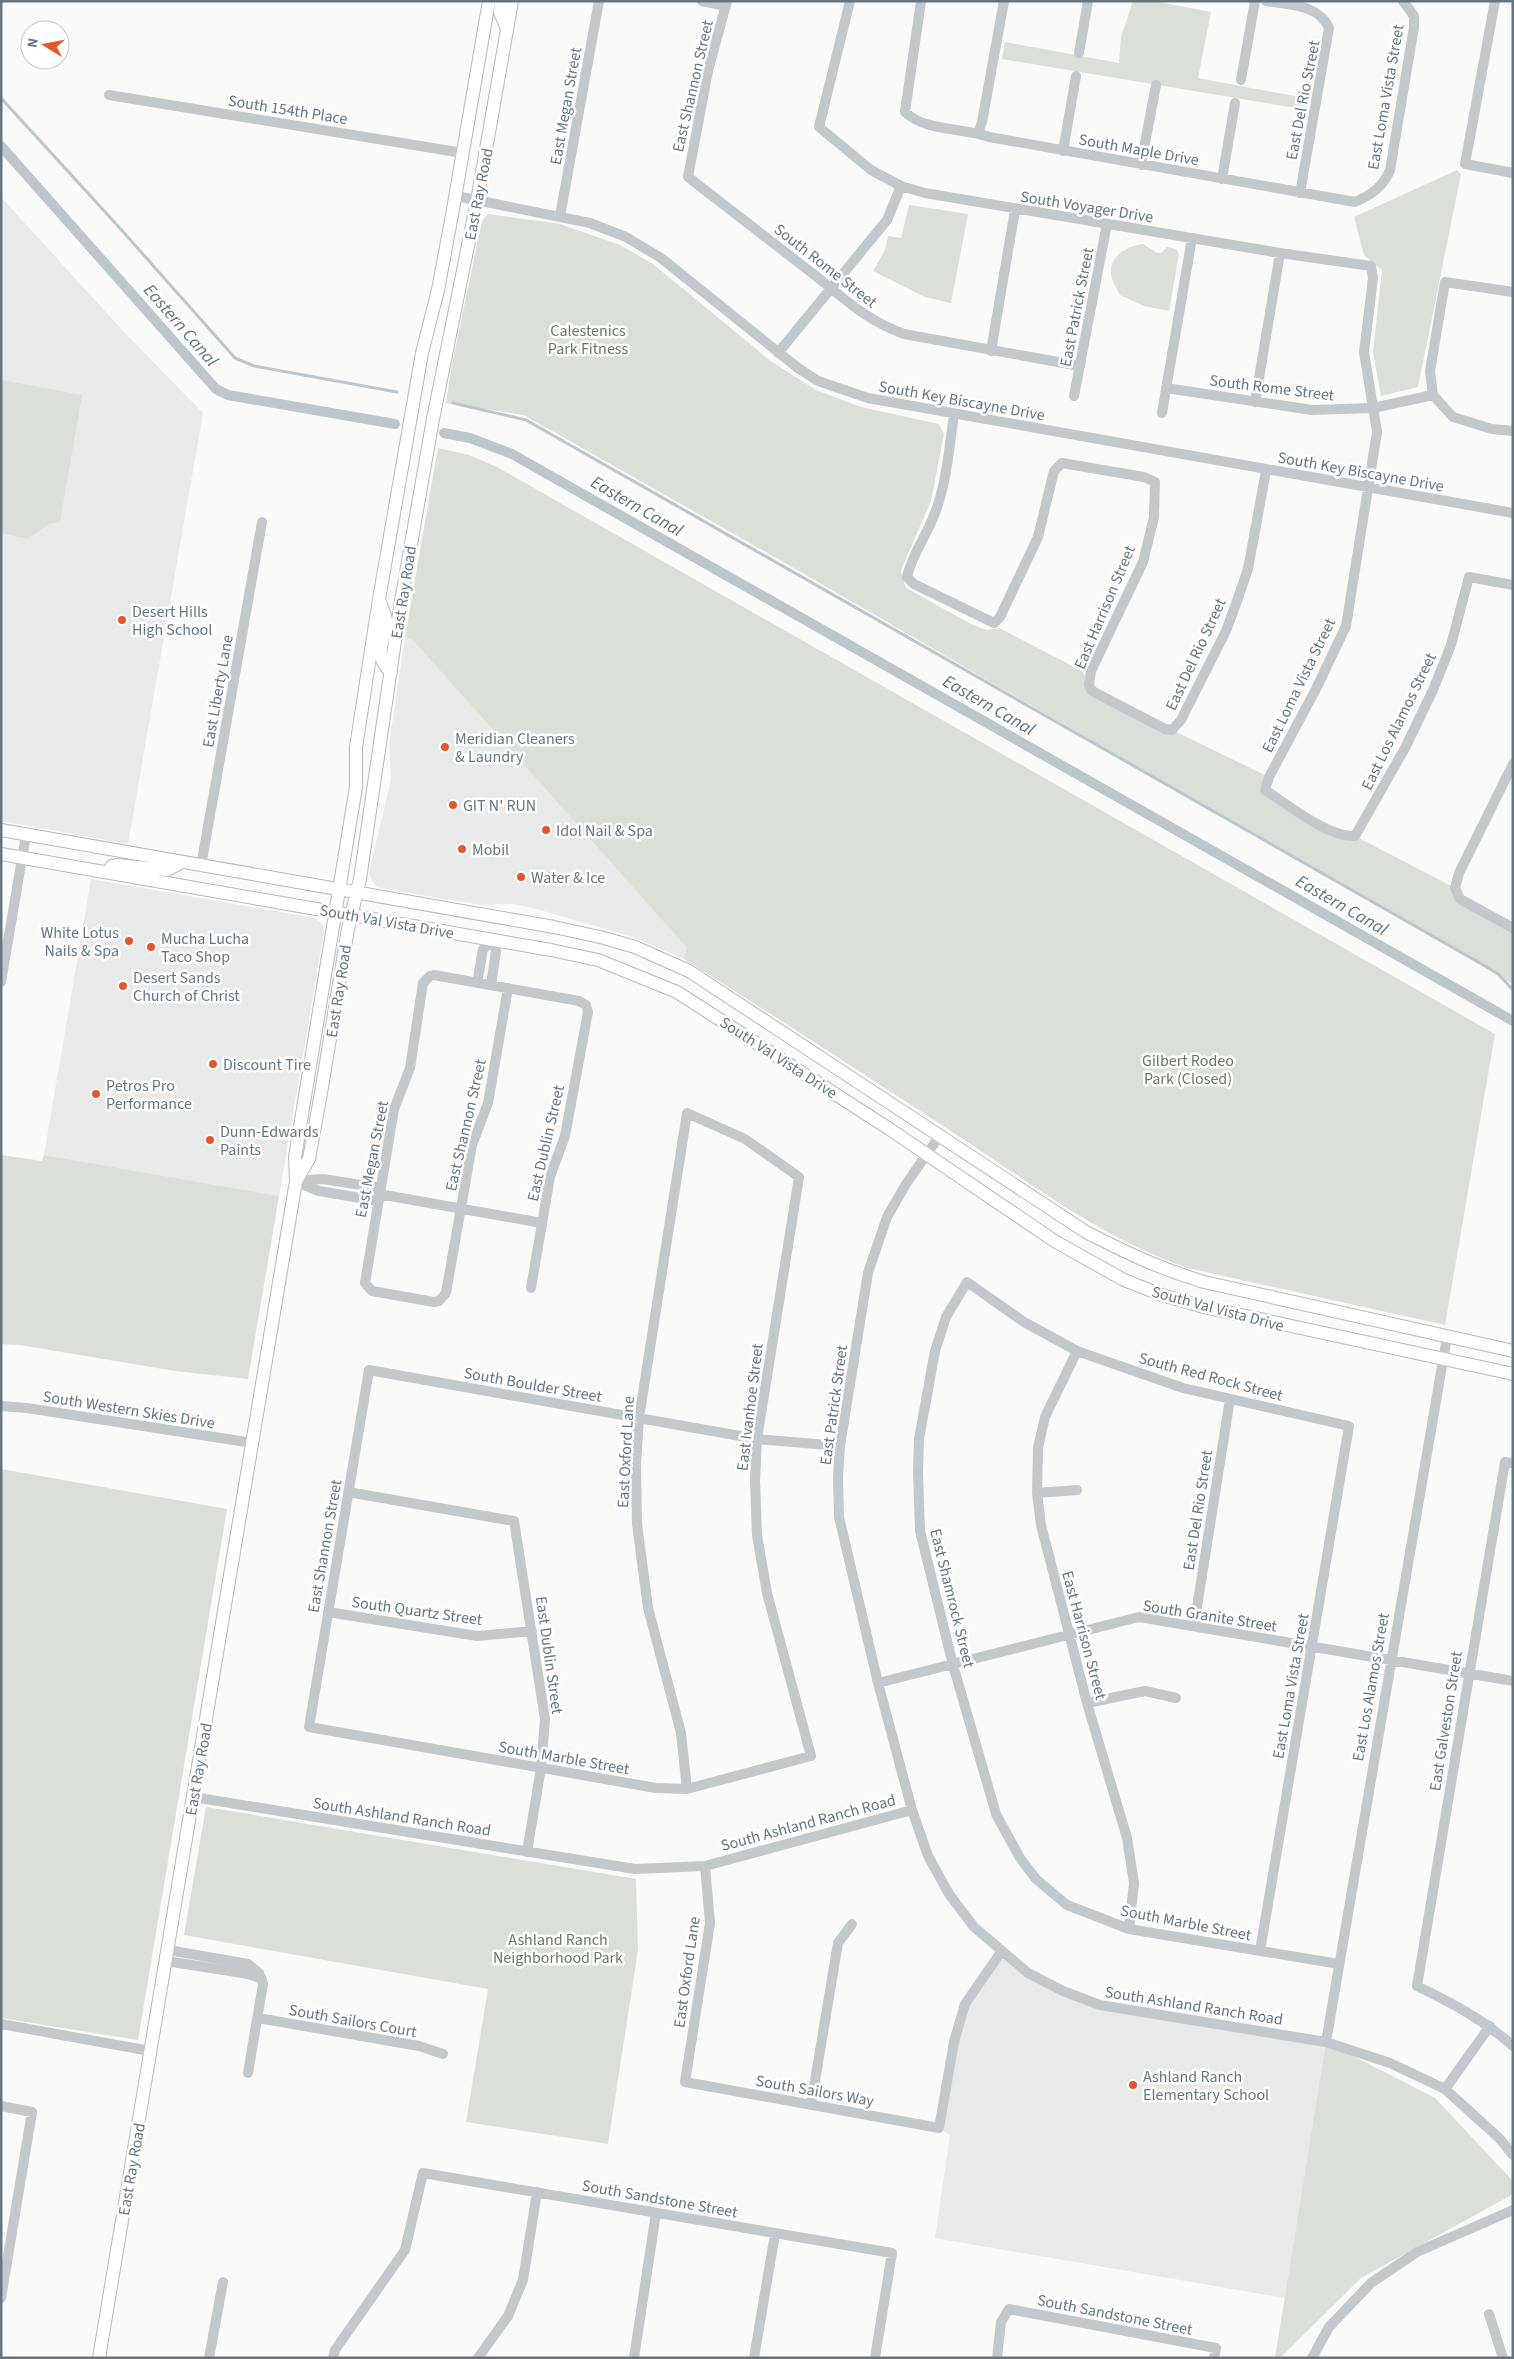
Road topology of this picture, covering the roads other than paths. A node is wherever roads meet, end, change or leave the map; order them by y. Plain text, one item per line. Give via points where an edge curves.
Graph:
1 (489, 1) edge
2 (501, 1) edge
3 (512, 1) edge
4 (599, 1) edge
5 (702, 1) edge
6 (850, 1) edge
7 (922, 1) edge
8 (1004, 1) edge
9 (1088, 1) edge
10 (1255, 1) edge
11 (1266, 1) edge
12 (1403, 1) edge
13 (1495, 1) edge
14 (727, 4) edge
15 (1316, 9) edge
16 (507, 29) junction
17 (1079, 53) dead end
18 (1076, 76) dead end
19 (1241, 80) dead end
20 (1156, 85) dead end
21 (109, 95) dead end
22 (1236, 103) dead end
23 (978, 133) junction
24 (1063, 151) junction
25 (463, 153) junction
26 (1141, 165) junction
27 (1513, 173) edge
28 (688, 177) joint
29 (1222, 179) junction
30 (901, 186) junction
31 (1300, 193) junction
32 (1370, 195) joint
33 (456, 196) junction
34 (477, 201) junction
35 (1015, 210) junction
36 (560, 216) junction
37 (1107, 224) junction
38 (1192, 238) junction
39 (1280, 253) junction
40 (1371, 266) joint
41 (831, 287) junction
42 (1513, 292) edge
43 (991, 351) junction
44 (778, 353) junction
45 (1080, 366) junction
46 (1166, 388) junction
47 (1434, 395) junction
48 (1074, 396) dead end
49 (1255, 402) junction
50 (1373, 408) junction
51 (1162, 413) dead end
52 (954, 414) junction
53 (1513, 431) edge
54 (1266, 470) junction
55 (1368, 487) junction
56 (1513, 513) edge
57 (262, 522) dead end
58 (1513, 585) edge
59 (379, 599) junction
60 (391, 672) junction
61 (1089, 685) joint
62 (1513, 764) edge
63 (1, 830) edge
64 (26, 834) junction
65 (1345, 837) joint
66 (1, 854) edge
67 (22, 857) junction
68 (182, 862) junction
69 (201, 866) junction
70 (108, 872) junction
71 (339, 890) junction
72 (356, 893) junction
73 (336, 911) junction
74 (352, 914) junction
75 (497, 917) junction
76 (1513, 928) edge
77 (493, 940) junction
78 (4, 945) edge
79 (1, 982) edge
80 (477, 983) junction
81 (491, 985) junction
82 (508, 988) junction
83 (738, 1002) junction
84 (726, 1023) junction
85 (687, 1114) joint
86 (940, 1135) junction
87 (927, 1154) junction
88 (296, 1181) junction
89 (379, 1194) junction
90 (461, 1209) junction
91 (542, 1223) junction
92 (966, 1282) joint
93 (531, 1288) dead end
94 (443, 1298) joint
95 (1447, 1337) junction
96 (1077, 1351) junction
97 (1513, 1351) edge
98 (1442, 1360) junction
99 (369, 1370) joint
100 (1513, 1374) edge
101 (1230, 1399) junction
102 (1, 1406) edge
103 (640, 1418) junction
104 (1349, 1426) joint
105 (757, 1439) junction
106 (253, 1443) junction
107 (840, 1446) junction
108 (1509, 1462) edge
109 (1077, 1490) dead end
110 (348, 1492) junction
111 (1037, 1493) junction
112 (328, 1612) junction
113 (1194, 1626) junction
114 (532, 1631) junction
115 (1069, 1633) junction
116 (1312, 1647) junction
117 (1390, 1660) junction
118 (953, 1665) junction
119 (1468, 1674) junction
120 (1513, 1681) edge
121 (878, 1683) junction
122 (1176, 1698) dead end
123 (1087, 1703) junction
124 (309, 1728) joint
125 (811, 1756) joint
126 (542, 1768) junction
127 (687, 1789) junction
128 (193, 1796) junction
129 (912, 1810) junction
130 (526, 1852) junction
131 (1020, 1858) joint
132 (705, 1866) junction
133 (852, 1924) dead end
134 (1129, 1929) junction
135 (1260, 1951) junction
136 (1001, 1952) junction
137 (167, 1955) junction
138 (1339, 1964) junction
139 (258, 2018) junction
140 (1, 2024) edge
141 (1490, 2026) junction
142 (1326, 2042) junction
143 (1513, 2046) edge
144 (150, 2051) junction
145 (443, 2054) dead end
146 (248, 2073) dead end
147 (684, 2082) joint
148 (1445, 2089) junction
149 (811, 2105) junction
150 (1, 2106) edge
151 (1513, 2155) edge
152 (537, 2192) junction
153 (1513, 2210) edge
154 (656, 2213) junction
155 (775, 2234) junction
156 (223, 2282) dead end
157 (1, 2298) edge
158 (1488, 2314) dead end
159 (1215, 2353) edge
160 (99, 2358) edge
161 (209, 2358) edge
162 (334, 2358) edge
163 (478, 2358) edge
164 (634, 2358) edge
165 (754, 2358) edge
166 (875, 2358) edge
167 (997, 2358) edge
168 (1312, 2358) edge
169 (1503, 2358) edge

1 - 25 main road, East Ray Road
2 - 16 main road via 500,12
3 - 16 main road, East Ray Road
4 - 36 street, East Megan Street
5 - 14 street
6 - 30 street, South Voyager Drive via 819,128 871,170
7 - 23 street, South Maple Drive via 905,112 921,123
8 - 23 street
9 - 17 street
10 - 19 street
11 - 15 street
12 - 32 street, East Loma Vista Street via 1414,16 1390,170 1386,182
13 - 27 street via 1465,164
14 - 28 street, East Shannon Street via 708,71
15 - 31 street, East Del Rio Street via 1329,28 1329,37
16 - 34 main road, East Ray Road
18 - 24 street
20 - 26 street
21 - 25 street, South 154th Place
22 - 29 street
23 - 24 street, South Maple Drive
24 - 26 street, South Maple Drive
25 - 33 main road, East Ray Road
26 - 29 street, South Maple Drive
28 - 41 street, South Rome Street
29 - 31 street, South Maple Drive
30 - 35 street, South Voyager Drive
30 - 41 street via 888,220
31 - 32 street, South Maple Drive via 1354,202
33 - 34 street, South Key Biscayne Drive
33 - 59 main road, East Ray Road via 422,353
34 - 36 street, South Key Biscayne Drive
34 - 60 main road, East Ray Road via 433,419
35 - 37 street, South Voyager Drive
35 - 43 street
36 - 44 street, South Key Biscayne Drive via 605,228 661,258
37 - 38 street, South Voyager Drive
37 - 45 street, East Patrick Street
38 - 39 street, South Voyager Drive
38 - 46 street
39 - 40 street, South Voyager Drive
39 - 49 street
40 - 50 street, East Loma Vista Street via 1373,278 1364,352
41 - 43 street, South Rome Street via 864,316 886,328
41 - 44 street
42 - 47 street via 1445,282 1430,371
43 - 45 street, South Rome Street
44 - 52 street, South Key Biscayne Drive via 818,381 838,389
45 - 48 street, East Patrick Street
46 - 49 street, South Rome Street
46 - 51 street
47 - 50 street, South Rome Street
47 - 53 street via 1453,417 1492,429
49 - 50 street, South Rome Street via 1312,410
50 - 55 street, East Loma Vista Street via 1376,432
52 - 54 street, South Key Biscayne Drive
52 - 61 street, East Harrison Street via 935,513 907,577 914,584 994,623 1000,617 1038,536 1054,471 1062,463 1144,477 1155,482 1154,517 1143,562 1091,671
54 - 55 street, South Key Biscayne Drive
54 - 61 street, East Del Rio Street via 1248,569 1238,601 1181,720 1172,730 1165,729 1092,691
55 - 56 street, South Key Biscayne Drive
55 - 65 street, East Loma Vista Street via 1346,626 1268,777 1265,790
57 - 69 street, East Liberty Lane
58 - 65 street, East Los Alamos Street via 1469,577 1451,644 1429,698 1361,828 1355,836
59 - 60 main road via 386,620 380,657
59 - 71 main road, East Ray Road via 356,747 356,787
60 - 72 main road, East Ray Road via 379,764
62 - 76 street via 1459,873 1455,888 1460,899
63 - 64 main road, South Val Vista Drive
64 - 67 street
64 - 68 main road, South Val Vista Drive
66 - 67 main road, South Val Vista Drive
67 - 70 main road, South Val Vista Drive
67 - 78 street
68 - 69 main road, South Val Vista Drive
68 - 70 main road via 167,870 116,865
69 - 71 main road, South Val Vista Drive
70 - 73 main road, South Val Vista Drive
71 - 72 main road, South Val Vista Drive
71 - 73 main road, East Ray Road
72 - 74 main road, East Ray Road
72 - 75 main road, South Val Vista Drive
73 - 74 main road, South Val Vista Drive
73 - 88 main road, East Ray Road via 295,1157
74 - 77 main road, South Val Vista Drive
74 - 88 main road, East Ray Road via 309,1159
75 - 77 main road
75 - 83 main road, South Val Vista Drive via 635,947 689,971
77 - 80 street via 483,949
77 - 81 street via 496,951
77 - 84 main road, South Val Vista Drive via 598,960 627,970 677,992
78 - 79 street
80 - 81 street
80 - 89 street, East Megan Street via 434,975 426,979 410,1068 394,1109
81 - 82 street
82 - 90 street, East Shannon Street via 488,1103 472,1145
82 - 91 street, East Dublin Street via 580,1001 588,1012 565,1136 550,1177
83 - 84 main road
83 - 86 main road, South Val Vista Drive
84 - 87 main road, South Val Vista Drive
85 - 103 street, East Oxford Lane
85 - 105 street, East Ivanhoe Street via 745,1139 799,1177
86 - 87 street, East Patrick Street
86 - 95 main road, South Val Vista Drive via 1086,1232 1167,1271
87 - 98 main road, South Val Vista Drive via 1056,1242 1124,1280 1204,1307
87 - 107 street, East Patrick Street via 888,1217 868,1273
88 - 89 street via 323,1179
88 - 106 main road, East Ray Road
89 - 90 street
89 - 94 street, East Megan Street via 365,1279 368,1287 372,1291 434,1302
90 - 91 street
90 - 94 street, East Shannon Street
91 - 93 street, East Dublin Street
92 - 96 street, South Red Rock Street via 1024,1322
92 - 118 street, East Shamrock Street via 946,1317 935,1352 919,1439 919,1513 924,1552
95 - 97 main road, South Val Vista Drive
95 - 98 street, East Los Alamos Street
96 - 101 street, South Red Rock Street via 1149,1378
96 - 111 street, East Harrison Street via 1045,1417 1038,1448
98 - 100 main road, South Val Vista Drive
98 - 117 street, East Los Alamos Street
99 - 103 street, South Boulder Street
99 - 110 street, East Shannon Street
101 - 104 street, South Red Rock Street
101 - 113 street, East Del Rio Street
102 - 106 street, South Western Skies Drive
103 - 105 street, South Boulder Street
103 - 127 street, East Oxford Lane via 636,1464 637,1524 648,1608 681,1733
104 - 116 street, East Loma Vista Street
105 - 107 street, South Boulder Street
105 - 125 street, East Ivanhoe Street via 757,1526 764,1574
106 - 128 main road, East Ray Road
107 - 121 street, East Patrick Street via 839,1517
108 - 119 street, East Galveston Street
109 - 111 street
110 - 112 street, East Shannon Street
110 - 114 street, East Dublin Street via 514,1521
111 - 115 street, East Harrison Street via 1041,1525
112 - 114 street, South Quartz Street via 477,1636
112 - 124 street, East Shannon Street
113 - 115 street, South Granite Street via 1139,1617
113 - 116 street, South Granite Street
114 - 126 street, East Dublin Street via 545,1719
115 - 118 street, South Granite Street
115 - 123 street, East Harrison Street
116 - 117 street, South Granite Street
116 - 135 street, East Loma Vista Street
117 - 119 street, South Granite Street
117 - 138 street, East Los Alamos Street
118 - 121 street, South Granite Street
118 - 131 street, East Shamrock Street via 996,1814
119 - 120 street, South Granite Street
119 - 141 street, East Galveston Street via 1417,1986
121 - 129 street, East Patrick Street
122 - 123 street via 1145,1691
123 - 134 street, East Harrison Street via 1127,1838 1134,1883
124 - 126 street, South Marble Street
125 - 127 street, South Marble Street
126 - 127 street, South Marble Street via 656,1788
126 - 130 street, East Dublin Street
128 - 130 street, South Ashland Ranch Road
128 - 137 main road, East Ray Road
129 - 132 street, South Ashland Ranch Road
129 - 136 street, South Ashland Ranch Road via 928,1856 949,1894 974,1927
130 - 132 street, South Ashland Ranch Road via 635,1870
131 - 134 street, South Marble Street via 1036,1879 1067,1905
132 - 147 street, East Oxford Lane via 710,1923
133 - 149 street via 838,1943
134 - 135 street, South Marble Street
135 - 138 street, South Marble Street
136 - 142 street, South Ashland Ranch Road via 1028,1973 1100,2006
136 - 149 street, South Sailors Way via 965,2004 954,2042 940,2128
137 - 139 street via 220,1964 262,1979
137 - 144 main road, East Ray Road
138 - 142 street, East Los Alamos Street
139 - 145 street, South Sailors Court via 419,2046
139 - 146 street
140 - 144 street
141 - 143 street
141 - 148 street
142 - 148 street, South Ashland Ranch Road via 1390,2063
144 - 160 main road, East Ray Road
147 - 149 street, South Sailors Way
148 - 151 street, South Ashland Ranch Road
150 - 157 street via 32,2112
152 - 154 street, South Sandstone Street
152 - 162 street, South Sandstone Street via 423,2173 404,2250 335,2350
152 - 163 street via 523,2280 508,2316
153 - 168 street via 1417,2252 1370,2284 1329,2327
154 - 155 street, South Sandstone Street
154 - 164 street
155 - 165 street
155 - 166 street, South Sandstone Street via 892,2253
156 - 161 street
158 - 169 street
159 - 167 street, South Sandstone Street via 1009,2309 1001,2322

